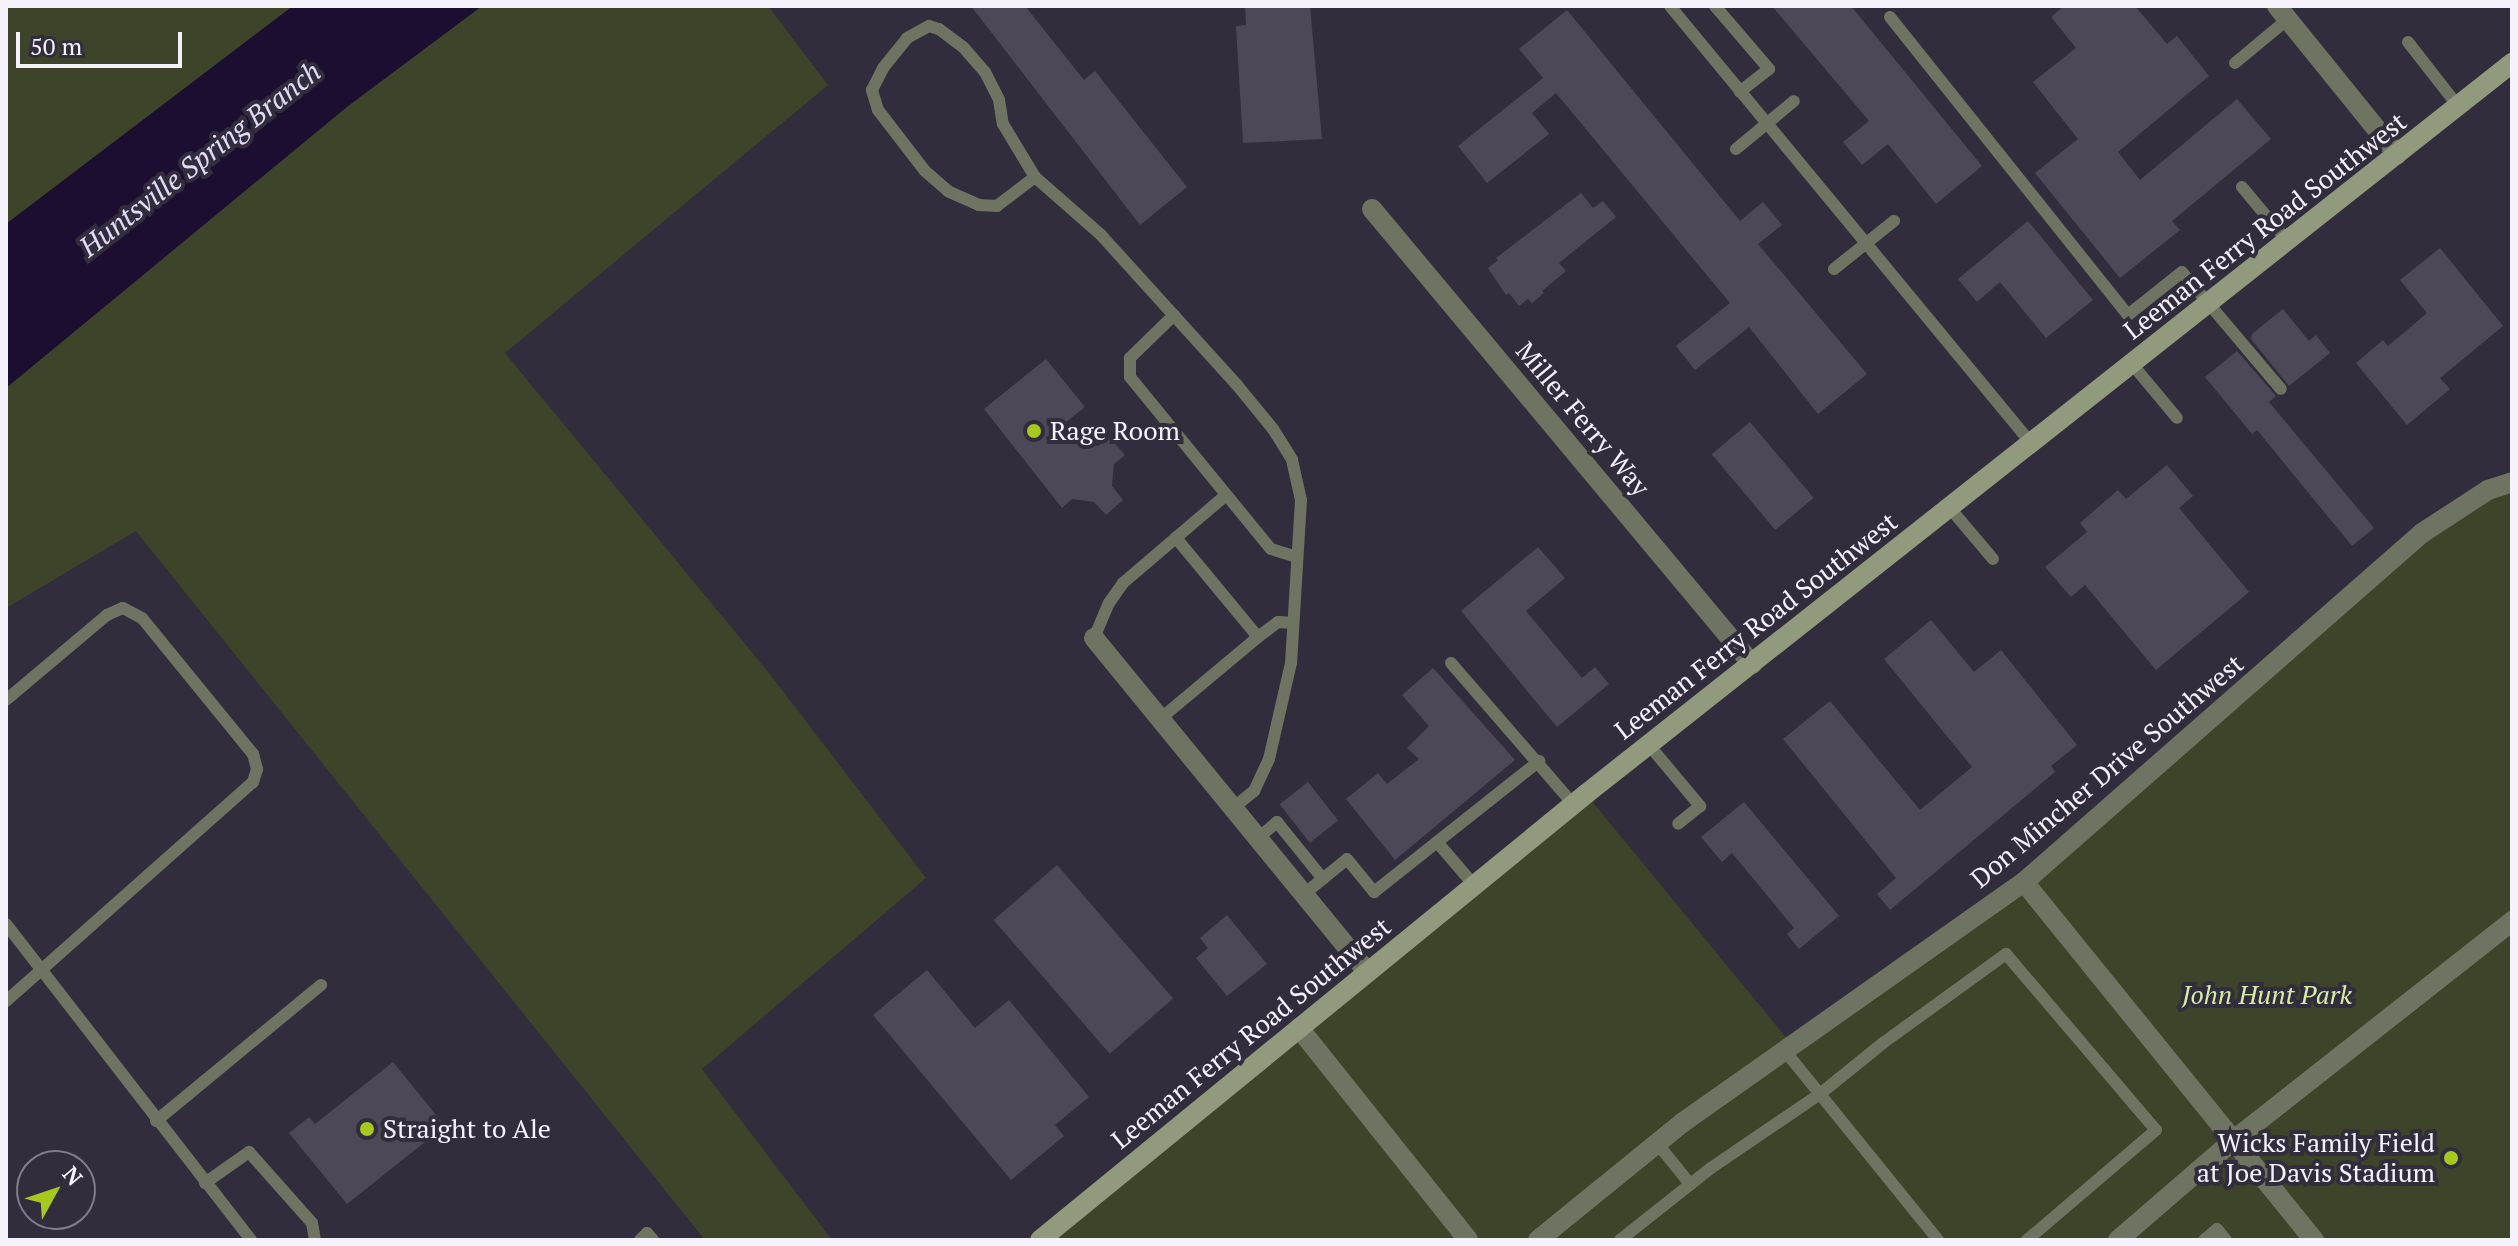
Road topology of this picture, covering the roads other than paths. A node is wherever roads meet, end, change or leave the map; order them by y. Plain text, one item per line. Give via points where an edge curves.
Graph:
1 (1670, 6) edge
2 (1715, 6) edge
3 (2282, 12) edge
4 (1890, 17) dead end
5 (2408, 42) dead end
6 (2235, 63) dead end
7 (2512, 63) edge
8 (1740, 92) junction
9 (1794, 101) dead end
10 (2458, 106) junction
11 (1766, 124) junction
12 (1736, 149) dead end
13 (2397, 154) junction
14 (1035, 177) junction
15 (2242, 187) dead end
16 (1372, 209) dead end
17 (1894, 221) dead end
18 (2287, 241) junction
19 (1865, 245) junction
20 (1834, 269) dead end
21 (2209, 303) junction
22 (1174, 315) junction
23 (2132, 364) junction
24 (2281, 389) dead end
25 (2177, 418) dead end
26 (2031, 443) junction
27 (2512, 482) edge
28 (1226, 495) junction
29 (1949, 507) junction
30 (1176, 538) junction
31 (1297, 557) junction
32 (1993, 559) dead end
33 (1293, 623) junction
34 (1258, 637) junction
35 (1094, 638) joint
36 (1451, 663) dead end
37 (1752, 664) junction
38 (6, 700) edge
39 (1160, 719) junction
40 (1649, 745) junction
41 (1539, 761) junction
42 (1573, 804) junction
43 (1233, 808) junction
44 (1678, 824) dead end
45 (1258, 838) junction
46 (1437, 842) junction
47 (1323, 879) junction
48 (2024, 882) junction
49 (1474, 885) junction
50 (1304, 894) junction
51 (2512, 921) edge
52 (6, 924) edge
53 (44, 971) junction
54 (1367, 972) junction
55 (321, 985) dead end
56 (6, 1001) edge
57 (1299, 1028) junction
58 (1785, 1051) junction
59 (1820, 1094) junction
60 (156, 1121) junction
61 (2234, 1140) junction
62 (1657, 1143) junction
63 (205, 1183) junction
64 (1690, 1184) junction
65 (251, 1240) edge
66 (315, 1240) edge
67 (640, 1240) edge
68 (653, 1240) edge
69 (1040, 1240) edge
70 (1468, 1240) edge
71 (1538, 1240) edge
72 (1620, 1240) edge
73 (1938, 1240) edge
74 (2027, 1240) edge
75 (2118, 1240) edge
76 (2204, 1240) edge
77 (2226, 1240) edge
78 (2314, 1240) edge

1 - 8 lane
2 - 8 lane via 1769,69
3 - 6 lane
3 - 13 street
4 - 21 lane via 2128,315 2182,272
5 - 10 lane
7 - 10 street, Leeman Ferry Road Southwest
8 - 11 lane
9 - 11 lane
10 - 13 street, Leeman Ferry Road Southwest
11 - 12 lane
11 - 19 lane
13 - 18 street, Leeman Ferry Road Southwest
14 - 14 lane via 1003,124 999,100 985,72 964,48 929,26 907,38 872,90 878,110 925,171 948,191 979,205 997,206
14 - 22 lane via 1101,235
15 - 18 lane
16 - 37 street, Miller Ferry Way
17 - 19 lane
18 - 21 street, Leeman Ferry Road Southwest
19 - 20 lane
19 - 26 lane
21 - 23 street, Leeman Ferry Road Southwest
21 - 24 lane
22 - 28 lane via 1130,358 1130,377
22 - 31 lane via 1246,396 1292,460 1301,500
23 - 25 lane
23 - 26 street, Leeman Ferry Road Southwest
26 - 29 street, Leeman Ferry Road Southwest
27 - 48 street, Don Mincher Drive Southwest via 2488,490 2422,533
28 - 30 lane
28 - 31 lane via 1271,549
29 - 32 lane
29 - 37 street, Leeman Ferry Road Southwest
30 - 34 lane
30 - 35 lane via 1123,583
31 - 33 lane
33 - 34 lane via 1278,622
33 - 43 lane via 1291,663 1269,759 1254,791
34 - 39 lane
35 - 39 street
36 - 41 lane
37 - 40 street, Leeman Ferry Road Southwest
38 - 53 lane via 107,615 123,608 142,618 253,754 257,769 253,782
39 - 43 street
40 - 42 street, Leeman Ferry Road Southwest
40 - 44 lane via 1700,806
41 - 42 lane
41 - 46 lane
42 - 49 street, Leeman Ferry Road Southwest
43 - 45 street
45 - 47 lane via 1277,822
45 - 50 street
46 - 47 lane via 1374,892 1347,859
46 - 49 lane
47 - 50 lane
48 - 58 street, Don Mincher Drive Southwest
48 - 61 street
49 - 54 street, Leeman Ferry Road Southwest
50 - 54 street
51 - 61 street
52 - 53 lane
53 - 56 lane
53 - 60 lane
54 - 57 street, Leeman Ferry Road Southwest
55 - 60 lane
57 - 69 street, Leeman Ferry Road Southwest
57 - 70 street
58 - 59 lane
58 - 62 street, Don Mincher Drive Southwest
59 - 64 lane
59 - 73 lane
59 - 74 lane via 2006,954 2156,1130
60 - 63 lane
61 - 75 street
61 - 78 street
62 - 64 lane
62 - 71 street, Don Mincher Drive Southwest
63 - 65 lane
63 - 66 lane via 249,1152 312,1223
64 - 72 lane
67 - 68 lane via 647,1233
76 - 77 lane via 2217,1229

